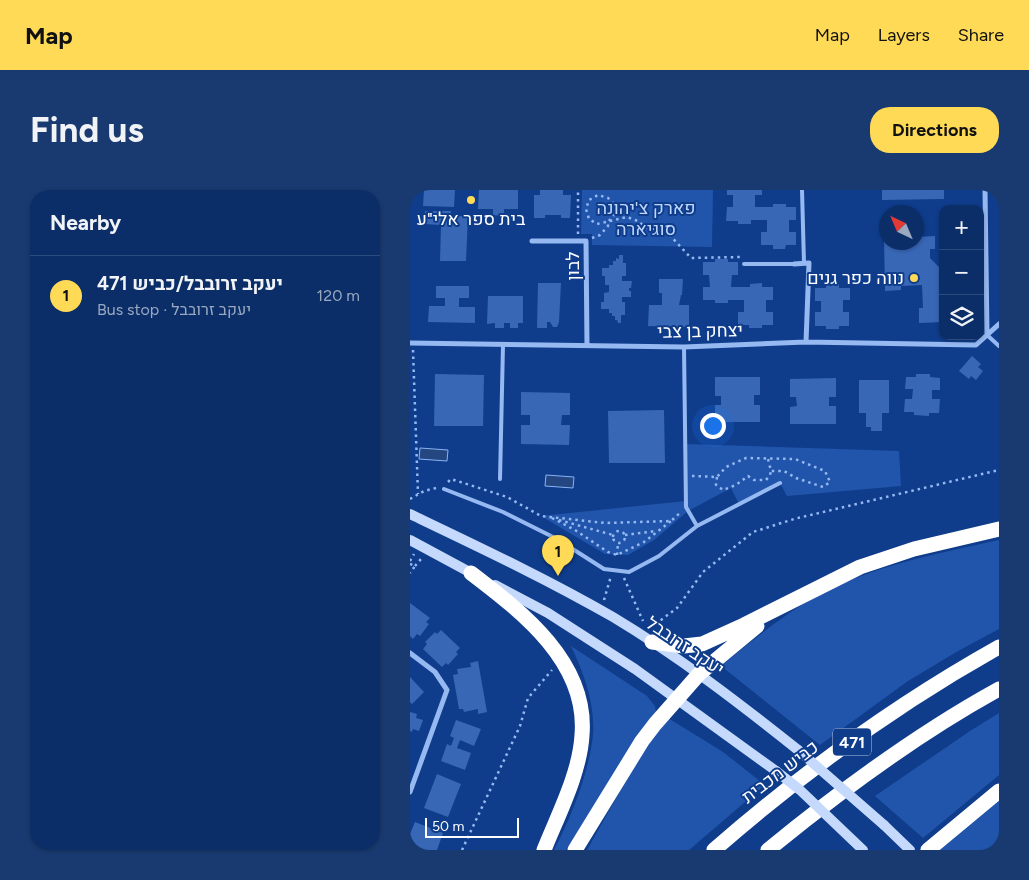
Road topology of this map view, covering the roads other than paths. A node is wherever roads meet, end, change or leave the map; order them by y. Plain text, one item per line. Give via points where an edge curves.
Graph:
1 (802, 190) edge
2 (985, 190) edge
3 (532, 241) dead end
4 (804, 263) junction
5 (744, 264) road end
6 (794, 264) joint
7 (999, 324) edge
8 (987, 335) junction
9 (806, 342) junction
10 (412, 343) edge
11 (503, 345) junction
12 (587, 345) junction
13 (999, 346) edge
14 (684, 347) junction
15 (500, 479) dead end
16 (780, 483) dead end
17 (444, 489) road end
18 (410, 514) edge
19 (697, 526) junction
20 (999, 530) edge
21 (410, 540) edge
22 (471, 573) junction
23 (798, 598) junction
24 (652, 642) junction
25 (999, 647) edge
26 (410, 653) edge
27 (700, 674) junction
28 (999, 689) edge
29 (676, 699) junction
30 (999, 791) edge
31 (410, 792) edge
32 (544, 850) edge
33 (575, 850) edge
34 (714, 850) edge
35 (768, 850) edge
36 (863, 850) edge
37 (910, 850) edge
38 (928, 850) edge

1 - 4 lane
2 - 8 street
3 - 12 street, לבון via 586,241
4 - 6 street
4 - 9 street via 809,264
5 - 6 lane
7 - 8 street, יצחק בן צבי
8 - 9 street, יצחק בן צבי via 976,345
8 - 13 lane
9 - 14 street, יצחק בן צבי
10 - 11 street, יצחק בן צבי
11 - 12 street, יצחק בן צבי
11 - 15 lane
12 - 14 street, יצחק בן צבי
14 - 19 lane via 686,507
16 - 19 lane
17 - 19 lane via 512,516 557,539 604,569 629,572 659,556
18 - 24 main road, יעקב זרובבל via 558,586
20 - 23 highway via 940,542 879,560 839,576
21 - 22 main road
22 - 29 main road via 548,613
22 - 32 highway via 510,603 545,638 561,660 580,704 582,736 570,783
23 - 24 highway via 702,644 684,646
23 - 27 highway via 754,628
24 - 27 main road, יעקב זרובבל
25 - 34 highway, כביש מכבית / 471 via 920,695 809,772
26 - 31 street via 435,672 447,690
27 - 29 highway
27 - 37 main road, יעקב זרובבל, bridge via 798,750
28 - 35 highway, 471 via 946,720 872,771
29 - 33 highway via 642,741
29 - 36 main road, bridge via 776,771
30 - 38 highway

